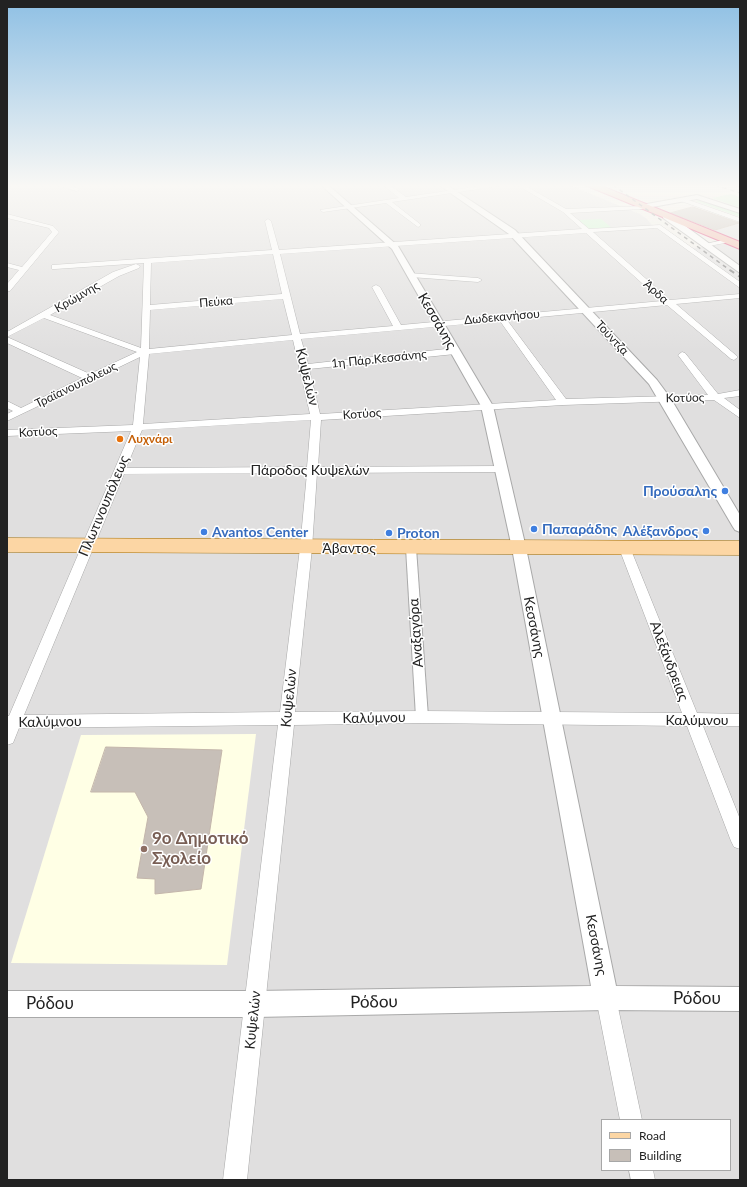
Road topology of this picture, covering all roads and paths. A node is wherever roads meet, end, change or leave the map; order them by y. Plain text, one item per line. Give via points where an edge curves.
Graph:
1 (49, 240) edge
2 (273, 240) edge
3 (388, 240) edge
4 (456, 240) edge
5 (521, 240) edge
6 (599, 240) edge
7 (679, 240) edge
8 (699, 240) edge
9 (728, 241) joint
10 (704, 244) junction
11 (393, 245) junction
12 (740, 246) edge
13 (276, 253) junction
14 (148, 261) junction
15 (7, 265) edge
16 (55, 267) dead end
17 (23, 269) junction
18 (740, 270) edge
19 (411, 275) junction
20 (478, 280) dead end
21 (740, 286) edge
22 (376, 287) dead end
23 (7, 289) edge
24 (286, 296) junction
25 (740, 296) edge
26 (668, 302) junction
27 (146, 308) junction
28 (585, 310) junction
29 (44, 315) junction
30 (501, 317) junction
31 (438, 322) junction
32 (397, 326) junction
33 (7, 335) edge
34 (296, 336) junction
35 (7, 340) edge
36 (454, 351) junction
37 (145, 352) junction
38 (682, 355) dead end
39 (734, 357) dead end
40 (304, 367) junction
41 (90, 378) junction
42 (740, 393) edge
43 (665, 398) junction
44 (716, 398) junction
45 (563, 402) junction
46 (7, 404) edge
47 (487, 406) junction
48 (21, 412) junction
49 (740, 415) edge
50 (316, 417) junction
51 (7, 418) edge
52 (138, 428) junction
53 (7, 433) edge
54 (502, 469) junction
55 (312, 470) junction
56 (118, 471) junction
57 (740, 528) edge
58 (7, 545) edge
59 (87, 545) junction
60 (306, 548) junction
61 (411, 548) junction
62 (518, 548) junction
63 (625, 548) junction
64 (740, 548) edge
65 (422, 717) junction
66 (287, 719) junction
67 (552, 720) junction
68 (692, 720) junction
69 (740, 720) edge
70 (10, 722) edge
71 (7, 738) edge
72 (740, 841) edge
73 (606, 998) junction
74 (740, 999) edge
75 (7, 1004) edge
76 (255, 1004) junction
77 (631, 1119) edge
78 (235, 1180) edge

1 - 17 street
2 - 13 street, Κυψελών
3 - 11 street, Κεσσάνης
4 - 11 street
5 - 28 street, Τούντζα
6 - 26 street, Άρδα
7 - 21 street
8 - 10 street
9 - 10 street
9 - 12 highway
10 - 18 street
11 - 13 street
11 - 19 street, Κεσσάνης
13 - 14 street
13 - 24 street, Κυψελών
14 - 16 street
14 - 27 street, Πλωτινουπόλεως
14 - 29 street, Κρώμνης via 116,274
15 - 17 street
17 - 23 street
19 - 20 street
19 - 31 street, Κεσσάνης
22 - 32 street
24 - 27 street, Πεύκα
24 - 34 street, Κυψελών
25 - 26 street, Δωδεκανήσου
26 - 28 street, Δωδεκανήσου
26 - 39 street, Άρδα
27 - 37 street, Πλωτινουπόλεως
28 - 30 street, Δωδεκανήσου
28 - 43 street, Τούντζα
29 - 33 street, Κρώμνης
29 - 37 street
30 - 31 street, Δωδεκανήσου
30 - 45 street
31 - 32 street, Δωδεκανήσου
31 - 36 street, Κεσσάνης
32 - 34 street, Δωδεκανήσου
34 - 37 street, Δωδεκανήσου
34 - 40 street, Κυψελών
35 - 41 street
36 - 40 street, 1η Πάρ.Κεσσάνης
36 - 47 street, Κεσσάνης
37 - 41 street, Τραϊανουπόλεως
37 - 52 street, Πλωτινουπόλεως
38 - 44 street
40 - 50 street, Κυψελών
41 - 48 street, Τραϊανουπόλεως
42 - 44 street, Κοτύος
43 - 44 street, Κοτύος
43 - 45 street, Κοτύος
43 - 57 street, Τούντζα
44 - 49 street
45 - 47 street, Κοτύος
46 - 48 street
47 - 50 street, Κοτύος
47 - 54 street, Κεσσάνης
48 - 51 street, Τραϊανουπόλεως
50 - 52 street, Κοτύος
50 - 55 street, Κυψελών
52 - 53 street, Κοτύος
52 - 56 street, Πλωτινουπόλεως
54 - 55 street, Πάροδος Κυψελών
54 - 62 street, Κεσσάνης
55 - 56 street, Πάροδος Κυψελών
55 - 60 street, Κυψελών
56 - 59 street, Πλωτινουπόλεως
58 - 59 main road, Άβαντος
59 - 60 main road, Άβαντος
59 - 70 street, Πλωτινουπόλεως
60 - 61 main road, Άβαντος
60 - 66 street, Κυψελών
61 - 62 main road, Άβαντος
61 - 65 street, Αναξαγόρα
62 - 63 main road, Άβαντος
62 - 67 street, Κεσσάνης
63 - 64 main road, Άβαντος
63 - 68 street, Αλεξάνδρειας
65 - 66 street, Καλύμνου
65 - 67 street, Καλύμνου
66 - 70 street, Καλύμνου
66 - 76 street, Κυψελών
67 - 68 street, Καλύμνου
67 - 73 street, Κεσσάνης
68 - 69 street, Καλύμνου
68 - 72 street, Αλεξάνδρειας
70 - 71 street, Πλωτινουπόλεως
73 - 74 street, Ρόδου
73 - 76 street, Ρόδου
73 - 77 street, Κεσσάνης
75 - 76 street, Ρόδου
76 - 78 street, Κυψελών

